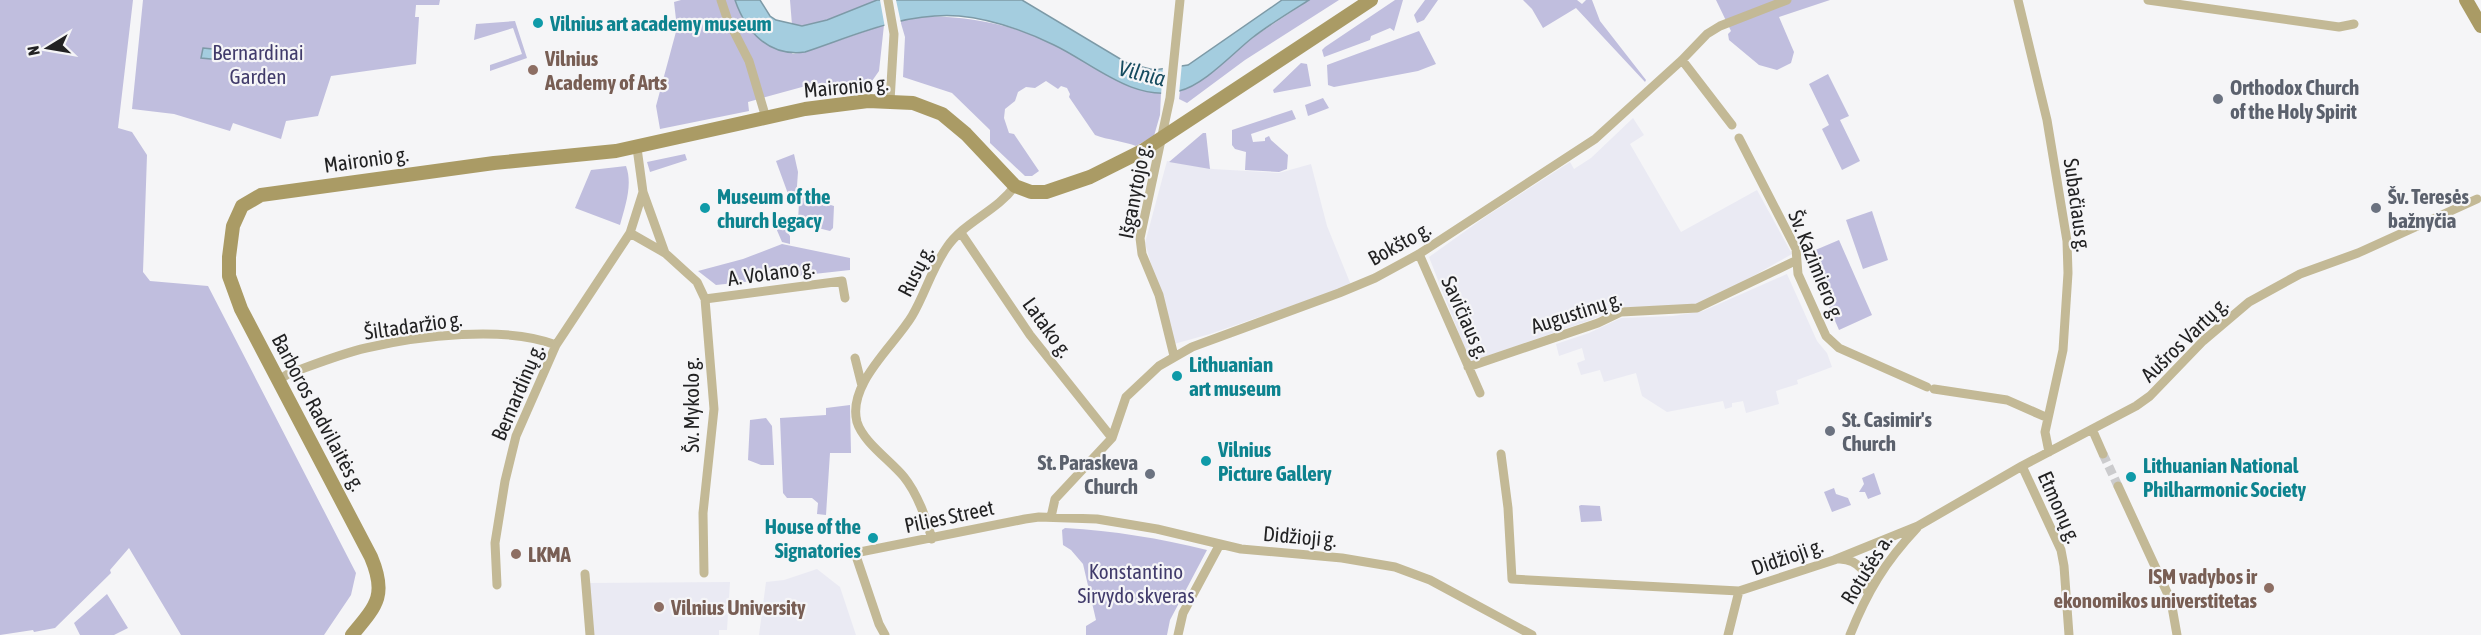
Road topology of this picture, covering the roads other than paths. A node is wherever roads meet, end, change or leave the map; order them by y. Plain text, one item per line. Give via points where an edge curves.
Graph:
1 (721, 0) edge
2 (888, 0) edge
3 (1180, 0) edge
4 (1371, 0) edge
5 (1787, 0) edge
6 (2018, 0) edge
7 (2148, 0) edge
8 (2466, 0) edge
9 (2354, 24) dead end
10 (2481, 26) edge
11 (1682, 60) junction
12 (890, 101) junction
13 (766, 118) junction
14 (1732, 125) dead end
15 (1163, 136) junction
16 (1739, 138) dead end
17 (637, 148) junction
18 (1015, 186) junction
19 (643, 192) junction
20 (2477, 199) dead end
21 (246, 201) joint
22 (630, 233) junction
23 (962, 233) junction
24 (665, 253) junction
25 (1419, 254) junction
26 (1795, 261) junction
27 (845, 298) dead end
28 (705, 299) junction
29 (556, 345) junction
30 (1174, 356) junction
31 (855, 358) dead end
32 (1468, 367) junction
33 (279, 380) junction
34 (862, 386) junction
35 (1480, 393) dead end
36 (2048, 418) junction
37 (2092, 429) junction
38 (1112, 438) junction
39 (2049, 452) junction
40 (1501, 454) dead end
41 (2103, 454) tunnel mouth
42 (2022, 466) junction
43 (2118, 486) tunnel mouth
44 (1051, 517) junction
45 (1918, 526) junction
46 (932, 539) junction
47 (1220, 544) junction
48 (1834, 560) junction
49 (704, 573) dead end
50 (585, 574) dead end
51 (497, 585) dead end
52 (1739, 591) junction
53 (1865, 597) junction
54 (352, 635) edge
55 (590, 635) edge
56 (885, 635) edge
57 (1178, 635) edge
58 (1532, 635) edge
59 (1728, 635) edge
60 (1850, 635) edge
61 (2069, 635) edge
62 (2176, 635) edge

1 - 13 street via 749,61
2 - 12 street via 893,27
3 - 15 street, Išganytojo g.
4 - 15 main road
5 - 11 street, Bokšto g. via 1720,26
6 - 36 street, Subačiaus g. via 2047,120 2067,241 2063,350
7 - 9 street via 2339,27
8 - 10 main road
11 - 14 street
11 - 25 street, Bokšto g. via 1595,139
12 - 13 main road, Maironio g. via 838,104
12 - 18 main road, Maironio g. via 913,103 942,114
13 - 17 main road, Maironio g.
15 - 18 main road via 1125,160 1057,189 1030,192
15 - 30 street, Išganytojo g. via 1140,247 1164,312
16 - 26 street, Šv. Kazimiero g. via 1796,249
17 - 19 street, Šv. Mykolo g.
17 - 21 main road, Maironio g. via 291,190
18 - 23 street, Rusų g.
19 - 22 street, Šv. Mykolo g.
19 - 24 street, Šv. Mykolo g.
20 - 37 street, Aušros Vartų g. via 2358,253 2300,274 2249,302 2203,341 2150,396
21 - 33 main road, Barboros Radvilaitės g. via 233,226 229,276
22 - 24 street, Šv. Mykolo g.
22 - 29 street, Bernardinų g.
23 - 34 street, Rusų g. via 948,246 912,316
23 - 38 street, Latako g. via 1030,335
24 - 28 street, Šv. Mykolo g. via 697,282
25 - 30 street, Bokšto g. via 1339,293
25 - 32 street, Savičiaus g.
26 - 32 street, Augustinų g. via 1697,308 1621,312
26 - 36 street, Šv. Kazimiero g. via 1820,324 1833,343 1931,388 2007,400
27 - 28 street, A. Volano g. via 842,281
28 - 49 street, Šv. Mykolo g. via 714,409 703,513
29 - 33 street, Šiltadaržio g. via 531,337 504,335 410,340 364,349
29 - 51 street, Bernardinų g. via 523,417 511,454 495,543
30 - 38 street, Bokšto g. via 1126,397
31 - 34 street
32 - 35 street, Savičiaus g.
33 - 54 main road, Barboros Radvilaitės g. via 379,576 380,596
34 - 46 street via 855,408 861,430 906,479
36 - 39 street via 2045,432
37 - 39 street, Aušros Vartų g.
37 - 41 street
38 - 44 street, Bokšto g. via 1055,499
39 - 42 street, Didžioji g.
40 - 52 street, Didžioji g. via 1512,579
42 - 45 street, Didžioji g.
42 - 61 street, Etmonų g. via 2061,550
43 - 62 street via 2171,601
44 - 46 street, Pilies Street
44 - 47 street, Didžioji g. via 1123,522
45 - 48 street, Didžioji g.
45 - 53 street, Rotušės a. via 1887,562
46 - 56 street, Pilies Street via 855,554
47 - 57 street via 1183,613
47 - 58 street, Didžioji g. via 1395,567 1430,580
48 - 52 street, Didžioji g.
48 - 53 street via 1851,561 1863,570 1868,583
50 - 55 street
52 - 59 street
53 - 60 street, Rotušės a.

